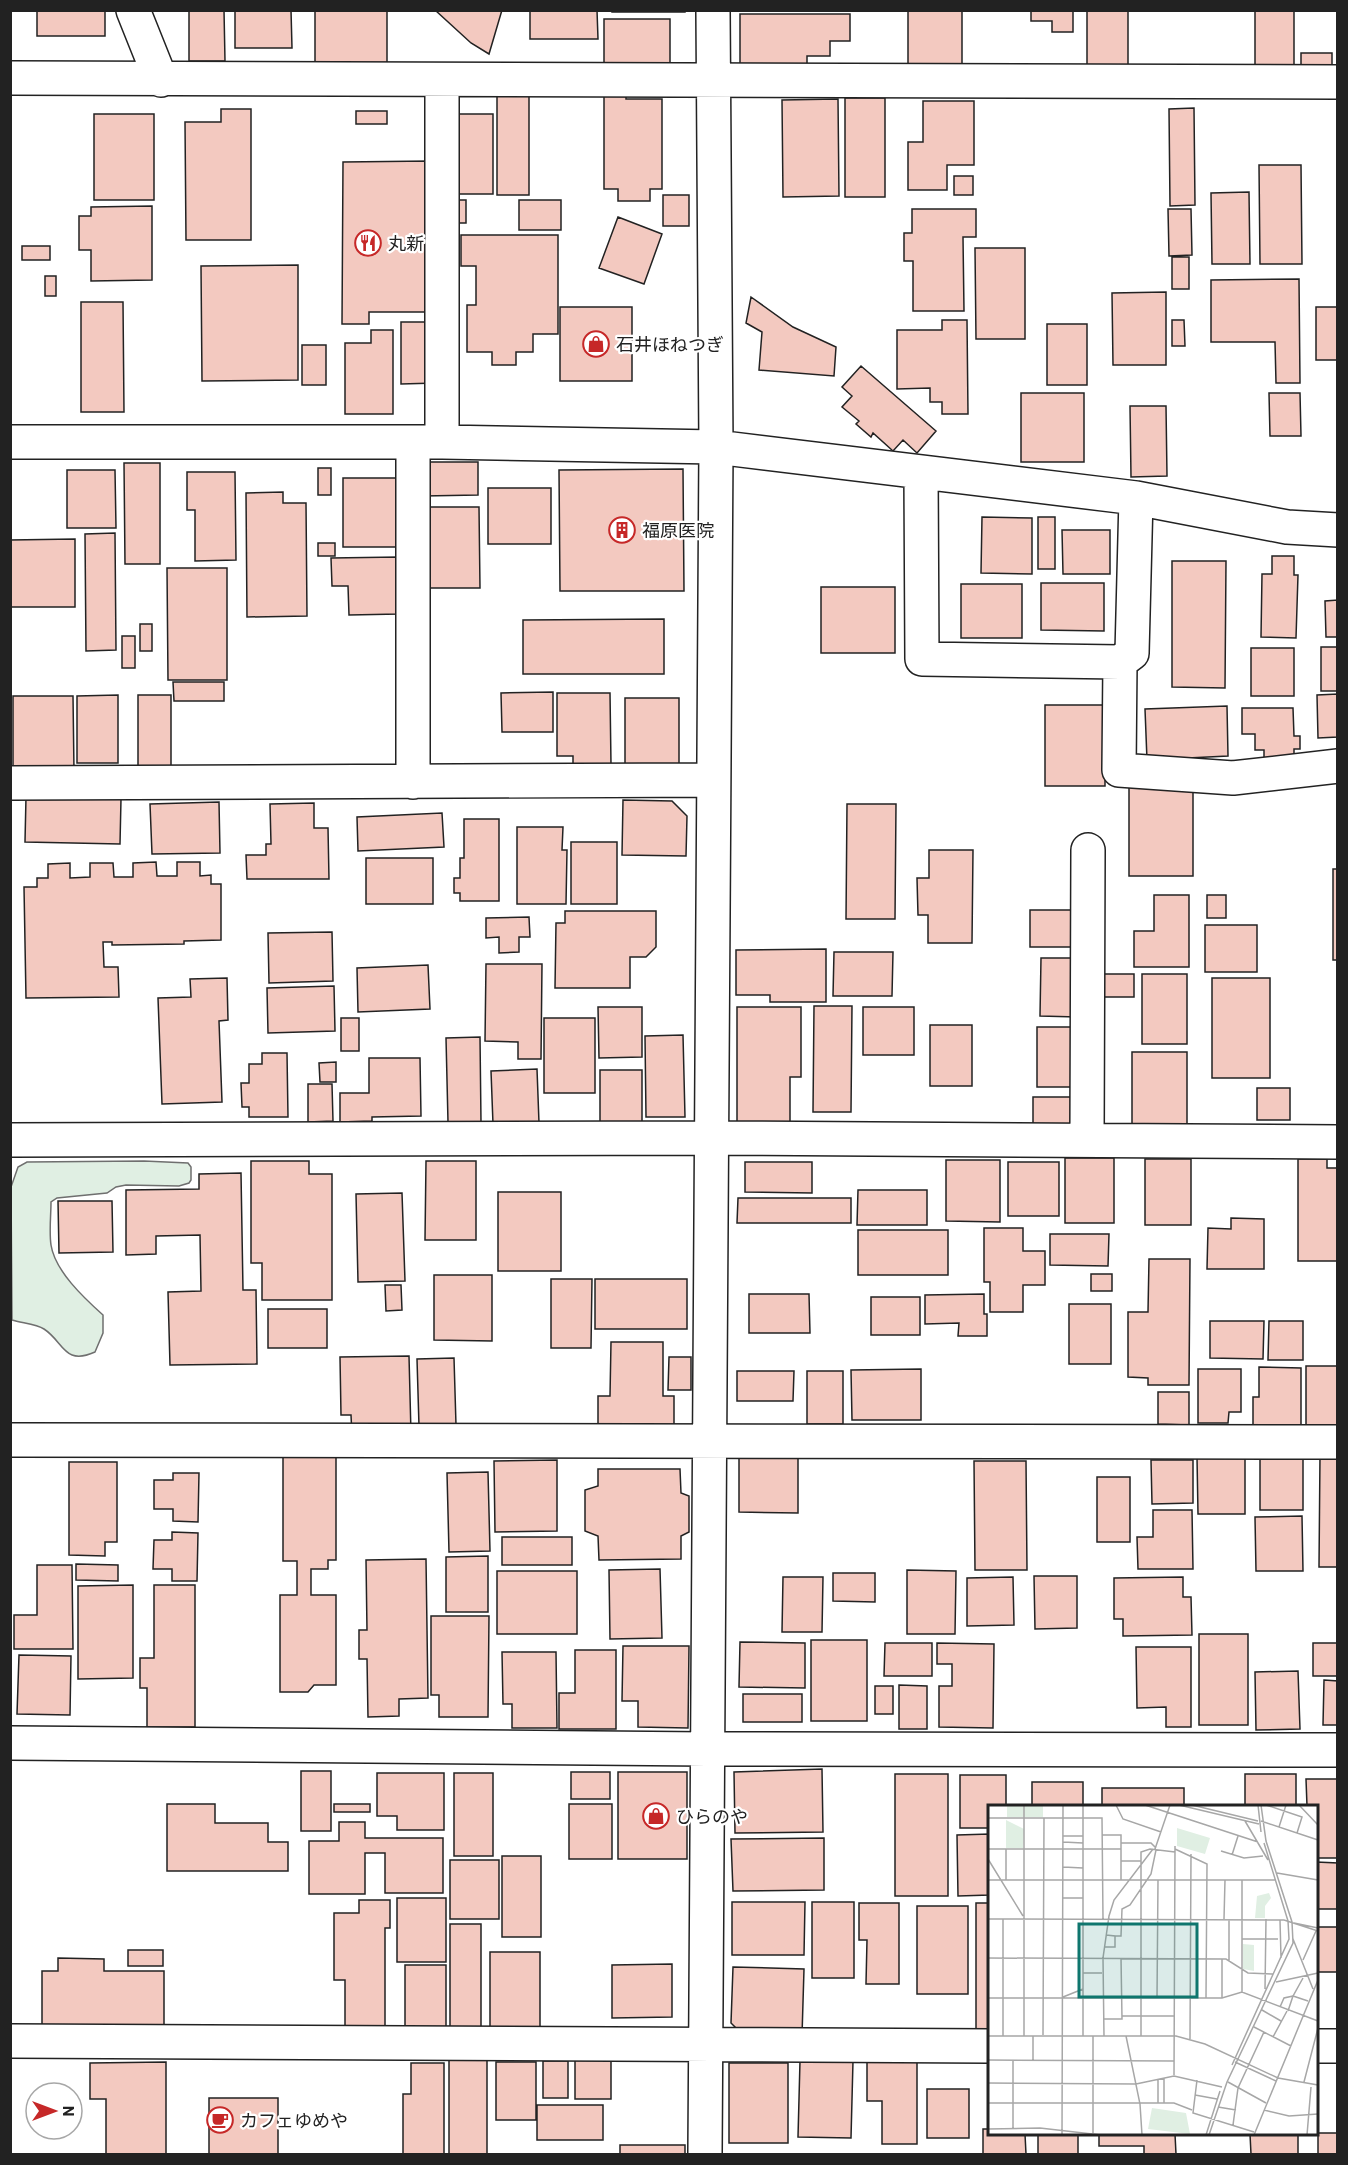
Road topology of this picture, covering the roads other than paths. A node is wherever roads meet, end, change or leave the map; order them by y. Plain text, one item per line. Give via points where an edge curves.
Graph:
1 (133, 10) edge
2 (713, 10) edge
3 (10, 78) edge
4 (161, 80) junction
5 (442, 80) junction
6 (712, 82) junction
7 (1338, 82) edge
8 (10, 442) edge
9 (427, 442) junction
10 (716, 447) junction
11 (921, 472) junction
12 (1136, 498) junction
13 (1338, 530) edge
14 (1120, 663) junction
15 (1338, 766) edge
16 (713, 780) junction
17 (413, 782) junction
18 (10, 783) edge
19 (1088, 850) dead end
20 (713, 1138) junction
21 (10, 1140) edge
22 (1088, 1140) junction
23 (1338, 1142) edge
24 (10, 1440) edge
25 (709, 1441) junction
26 (1338, 1442) edge
27 (10, 1743) edge
28 (707, 1749) junction
29 (1338, 1750) edge
30 (10, 2041) edge
31 (705, 2046) junction
32 (988, 2046) edge
33 (1318, 2046) edge
34 (1338, 2046) edge
35 (705, 2154) edge

1 - 4 street
2 - 6 street
3 - 4 street
4 - 5 street
5 - 6 street
5 - 9 street
6 - 7 street
6 - 10 street
8 - 9 street
9 - 10 street
9 - 17 street
10 - 11 street
10 - 16 street
11 - 12 street
11 - 14 street via 922,659
12 - 13 street via 1287,527
12 - 14 street via 1132,653
14 - 15 street via 1119,770 1233,778
16 - 17 street
16 - 20 street
17 - 18 street
19 - 22 street
20 - 21 street
20 - 22 street
20 - 25 street
22 - 23 street
24 - 25 street
25 - 26 street
25 - 28 street
27 - 28 street
28 - 29 street
28 - 31 street
30 - 31 street
31 - 32 street
31 - 35 street
33 - 34 street

